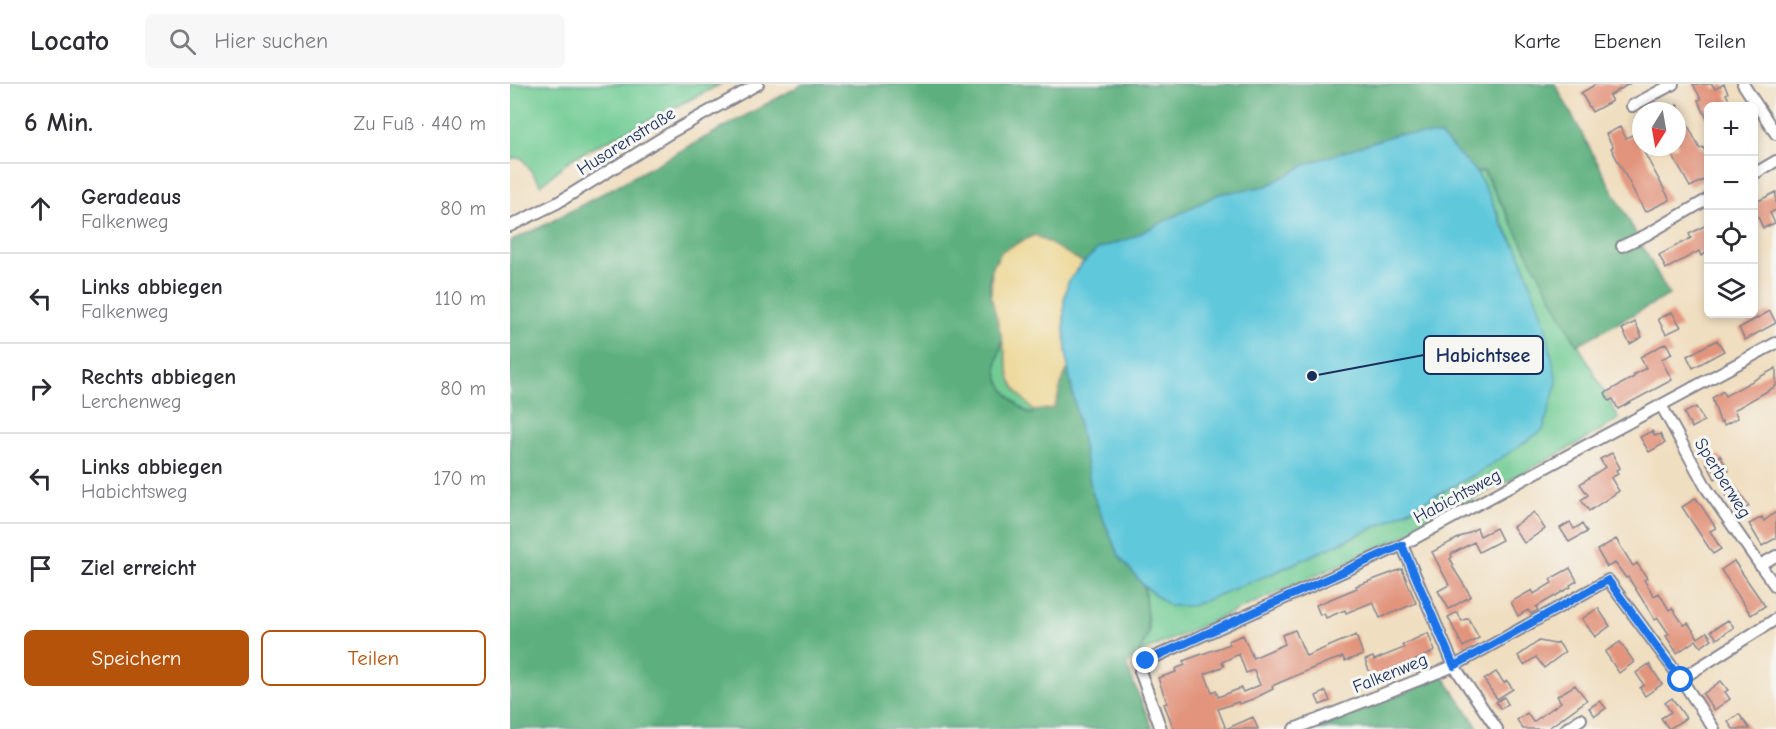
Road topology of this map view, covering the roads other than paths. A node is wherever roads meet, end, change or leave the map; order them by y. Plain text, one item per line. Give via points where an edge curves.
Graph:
1 (758, 84) edge
2 (1673, 84) edge
3 (1743, 84) edge
4 (1639, 102) edge
5 (1776, 134) edge
6 (1776, 161) edge
7 (1758, 172) edge
8 (1704, 201) edge
9 (510, 226) edge
10 (1622, 246) dead end
11 (1776, 343) edge
12 (1661, 405) junction
13 (1402, 545) junction
14 (1776, 556) edge
15 (1760, 565) junction
16 (1776, 587) edge
17 (1776, 619) edge
18 (1454, 666) junction
19 (1681, 680) junction
20 (1581, 718) dead end
21 (1161, 729) edge
22 (1294, 729) edge
23 (1497, 729) edge
24 (1566, 729) edge
25 (1714, 729) edge

1 - 9 street, Husarenstraße via 557,203
2 - 4 street
3 - 5 street
6 - 7 street
8 - 10 street
11 - 12 street, Habichtsweg
12 - 13 street, Habichtsweg
12 - 15 street, Sperberweg via 1707,489
13 - 18 street
13 - 21 street, Habichtsweg via 1146,661 1140,671
14 - 15 street
15 - 16 street, Sperberweg
17 - 19 street
18 - 19 street, Falkenweg via 1608,580
18 - 22 street, Falkenweg
18 - 23 street
19 - 25 street, Falkenweg
20 - 24 street

